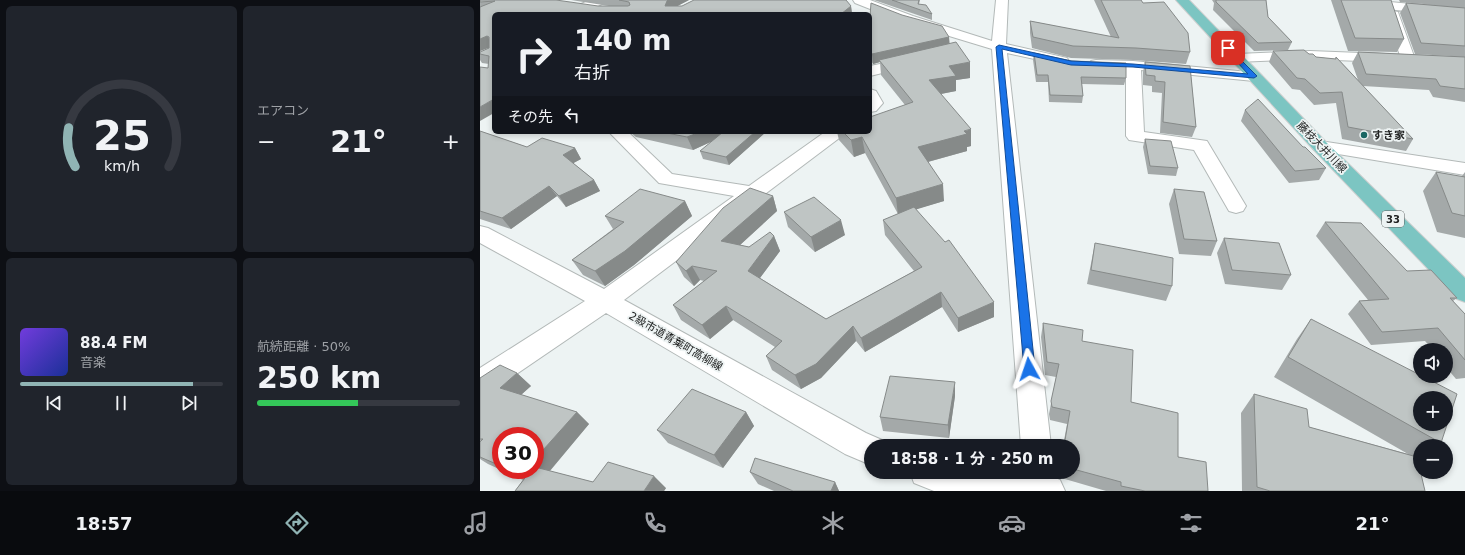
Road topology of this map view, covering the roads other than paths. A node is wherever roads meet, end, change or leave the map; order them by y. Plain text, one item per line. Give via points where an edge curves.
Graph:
1 (859, 0) edge
2 (1002, 0) edge
3 (1182, 0) edge
4 (1389, 3) edge
5 (562, 4) edge
6 (603, 5) edge
7 (585, 8) junction
8 (576, 12) edge
9 (1465, 13) edge
10 (994, 45) junction
11 (959, 50) edge
12 (1237, 58) junction
13 (922, 59) edge
14 (1133, 65) junction
15 (872, 71) edge
16 (1254, 76) junction
17 (872, 97) edge
18 (872, 106) edge
19 (620, 134) edge
20 (833, 134) edge
21 (1320, 146) junction
22 (1465, 169) edge
23 (752, 193) junction
24 (1236, 206) dead end
25 (480, 233) edge
26 (1465, 293) edge
27 (605, 301) junction
28 (480, 383) edge
29 (1035, 439) edge
30 (864, 447) edge
31 (953, 479) edge
32 (1042, 486) edge

1 - 10 street via 908,19
2 - 10 street
3 - 12 main road, 藤枝大井川線 / 33
4 - 9 street
4 - 12 street via 1415,60 1310,56
5 - 7 street
6 - 7 street
7 - 8 street
10 - 11 street
10 - 14 street via 1071,63
10 - 29 street
12 - 16 main road, 藤枝大井川線 / 33
13 - 15 street
14 - 16 street
14 - 24 street via 1135,136 1201,145
16 - 21 main road, 藤枝大井川線 / 33
17 - 18 street via 876,103
19 - 23 street via 666,179
20 - 23 street
21 - 22 street
21 - 26 main road, 藤枝大井川線 / 33
23 - 27 street
25 - 27 street, 2級市道青葉町高柳線
27 - 28 street
27 - 30 street, 2級市道青葉町高柳線
31 - 32 street

